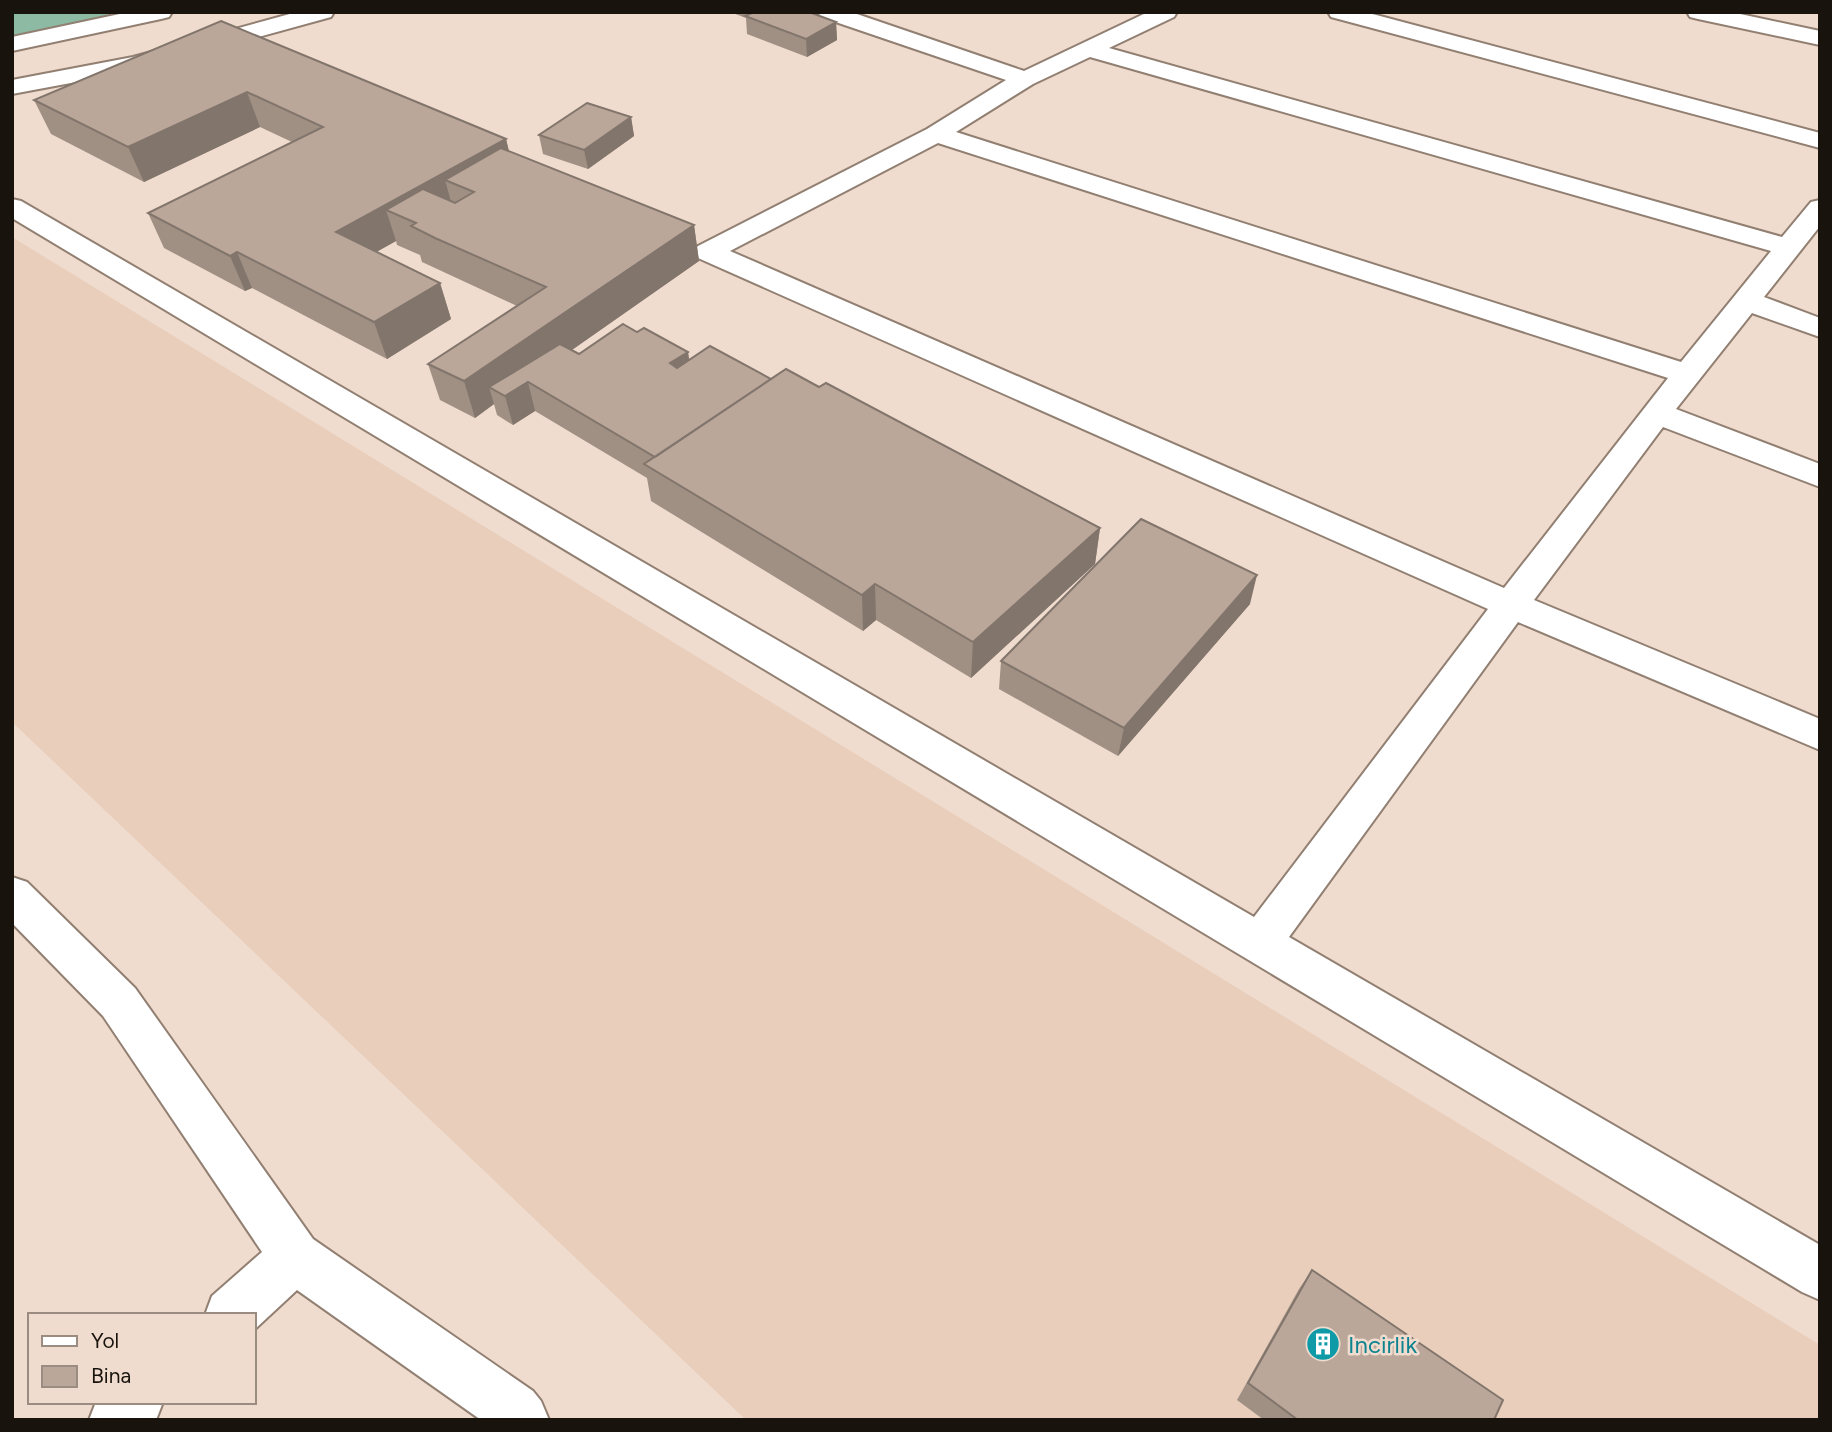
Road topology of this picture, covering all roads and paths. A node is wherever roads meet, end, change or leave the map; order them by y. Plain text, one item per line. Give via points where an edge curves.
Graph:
1 (161, 12) edge
2 (271, 12) edge
3 (323, 12) edge
4 (1166, 12) edge
5 (1339, 12) edge
6 (1698, 12) edge
7 (834, 13) edge
8 (1820, 38) edge
9 (12, 44) edge
10 (1091, 50) junction
11 (12, 74) edge
12 (1025, 79) junction
13 (12, 87) edge
14 (936, 134) junction
15 (1820, 142) edge
16 (12, 207) edge
17 (1820, 208) edge
18 (1787, 247) junction
19 (1745, 300) junction
20 (1820, 328) edge
21 (1687, 374) junction
22 (1656, 413) junction
23 (1820, 476) edge
24 (1511, 605) junction
25 (1820, 735) edge
26 (12, 895) edge
27 (1260, 943) junction
28 (295, 1257) junction
29 (1820, 1274) edge
30 (234, 1313) edge
31 (133, 1404) edge
32 (116, 1420) edge
33 (522, 1420) edge

1 - 9 street
2 - 11 street
3 - 13 street via 135,64
4 - 10 street
5 - 15 street
6 - 8 street
7 - 12 street
10 - 12 street
10 - 18 street
12 - 14 street
14 - 21 street
14 - 24 street via 708,251
16 - 27 street
17 - 18 street
18 - 19 street
19 - 20 street
19 - 21 street
21 - 22 street
22 - 23 street
22 - 24 street
24 - 25 street
24 - 27 street
26 - 28 street via 119,1002
27 - 29 street
28 - 30 street
28 - 33 street
31 - 32 street

